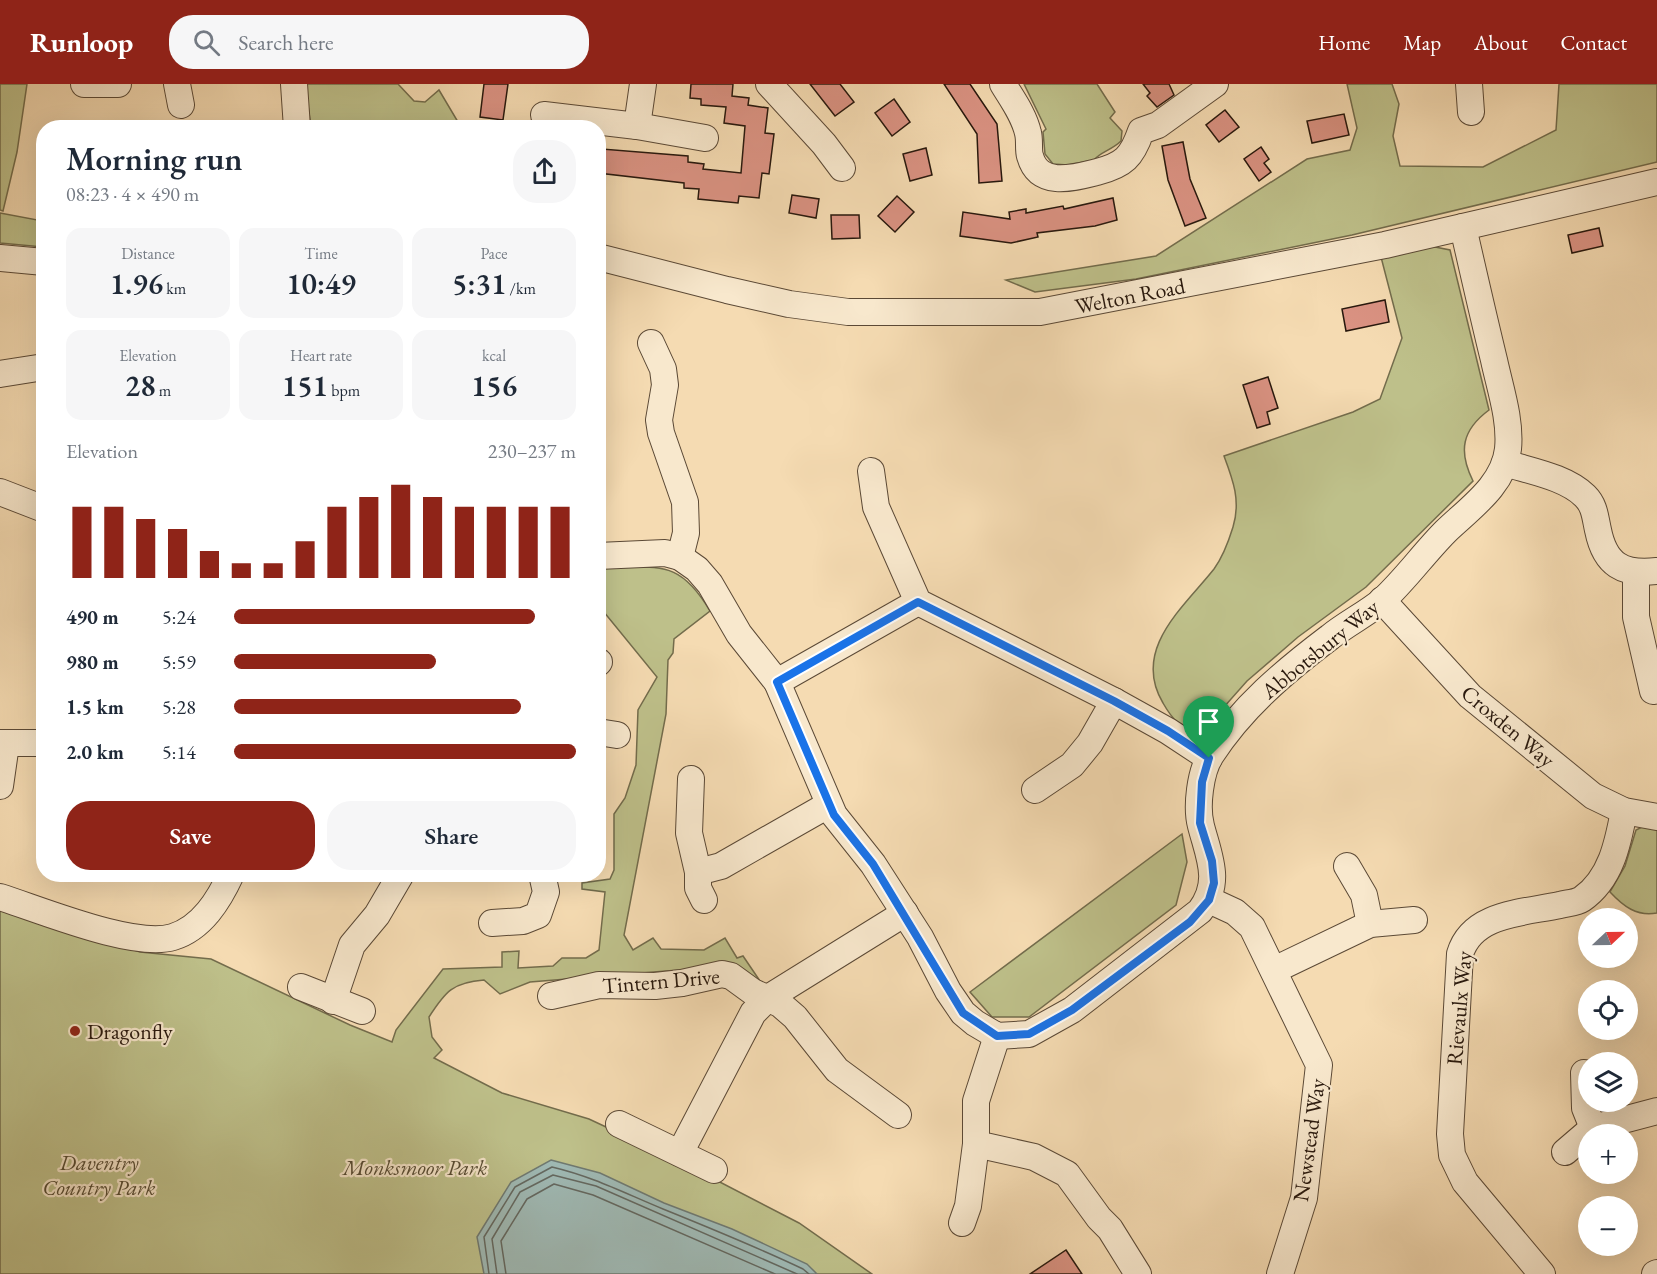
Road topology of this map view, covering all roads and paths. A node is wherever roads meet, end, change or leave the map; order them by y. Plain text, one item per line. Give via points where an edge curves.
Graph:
1 (84, 84) edge
2 (118, 84) edge
3 (294, 84) edge
4 (643, 84) edge
5 (769, 84) edge
6 (1003, 84) edge
7 (1215, 84) edge
8 (1469, 84) edge
9 (1471, 112) dead end
10 (544, 115) dead end
11 (296, 120) edge
12 (586, 120) edge
13 (606, 122) edge
14 (637, 126) junction
15 (705, 138) dead end
16 (846, 172) dead end
17 (1657, 182) edge
18 (1462, 227) junction
19 (0, 258) edge
20 (606, 258) edge
21 (36, 261) edge
22 (651, 343) dead end
23 (36, 368) edge
24 (0, 374) edge
25 (1505, 463) junction
26 (871, 471) dead end
27 (0, 492) edge
28 (36, 506) edge
29 (606, 556) edge
30 (680, 557) junction
31 (1647, 572) edge
32 (1382, 600) junction
33 (918, 602) junction
34 (1649, 639) edge
35 (777, 682) junction
36 (1653, 690) dead end
37 (1114, 701) junction
38 (3, 743) edge
39 (36, 743) edge
40 (1209, 758) junction
41 (691, 779) dead end
42 (0, 786) edge
43 (1035, 790) dead end
44 (828, 805) junction
45 (1623, 811) junction
46 (1657, 817) edge
47 (1347, 866) dead end
48 (698, 872) junction
49 (227, 882) edge
50 (396, 882) edge
51 (544, 882) edge
52 (0, 897) edge
53 (704, 900) dead end
54 (1209, 900) junction
55 (905, 913) junction
56 (1414, 920) dead end
57 (492, 923) dead end
58 (1370, 924) junction
59 (1274, 970) junction
60 (301, 987) dead end
61 (551, 996) dead end
62 (768, 998) junction
63 (333, 1001) junction
64 (362, 1011) dead end
65 (997, 1036) junction
66 (1657, 1111) edge
67 (898, 1115) dead end
68 (619, 1124) dead end
69 (1608, 1124) edge
70 (1578, 1141) edge
71 (976, 1144) junction
72 (1565, 1152) dead end
73 (680, 1153) junction
74 (714, 1170) dead end
75 (962, 1222) dead end
76 (1138, 1274) edge
77 (1281, 1274) edge
78 (1542, 1274) edge

1 - 2 street
3 - 11 street
4 - 14 street
5 - 16 street
6 - 7 street via 1028,133 1030,157 1041,174 1056,180 1108,169 1128,159 1142,131 1166,120
8 - 9 street
10 - 12 street
13 - 14 street
14 - 15 street
17 - 18 street, Welton Road
18 - 20 street, Welton Road via 1258,272 1041,312 848,312 789,304
18 - 25 street via 1503,398 1508,448
19 - 21 street
22 - 30 street via 663,369 661,433 685,502 686,534
23 - 24 street
25 - 31 street via 1565,483 1583,494 1593,505 1606,553 1617,566
25 - 32 street, Abbotsbury Way via 1479,502 1447,530
26 - 33 street via 876,507
27 - 28 street
29 - 30 street via 665,553
30 - 35 street via 710,584 739,634
31 - 34 street via 1636,617
32 - 40 street, Abbotsbury Way via 1271,684 1234,722
32 - 45 street, Croxden Way via 1470,696 1593,796
33 - 35 street
33 - 37 street
34 - 36 street
35 - 44 street
37 - 40 street
37 - 43 street via 1072,765
38 - 39 street
38 - 42 street
40 - 54 street, Abbotsbury Way via 1202,782 1200,823 1212,861 1214,883
41 - 48 street via 689,833
44 - 48 street via 721,866
44 - 55 street
45 - 46 street, Croxden Way
45 - 78 street, Rievaulx Way via 1608,869 1580,900 1480,925 1465,939 1460,954 1452,1155 1466,1182
47 - 58 street via 1364,895
48 - 53 street via 698,888
49 - 52 street via 204,918 174,937 146,940
50 - 63 street via 377,915 352,945
51 - 57 street via 546,892 538,915 523,921
54 - 59 street, Newstead Way via 1236,912 1252,927
54 - 65 street via 1190,922 1072,1010 1029,1034
55 - 62 street
55 - 65 street via 963,1013
56 - 58 street
58 - 59 street
59 - 77 street, Newstead Way via 1319,1065 1304,1198
60 - 63 street
61 - 62 street, Tintern Drive via 599,985 682,983 722,974
62 - 67 street, Tintern Drive via 795,1017 837,1070
62 - 73 street via 753,1013
63 - 64 street
65 - 71 street via 976,1101
66 - 69 street
68 - 73 street
70 - 72 street
71 - 75 street via 968,1206
71 - 76 street via 1034,1157 1067,1174 1110,1229
73 - 74 street

